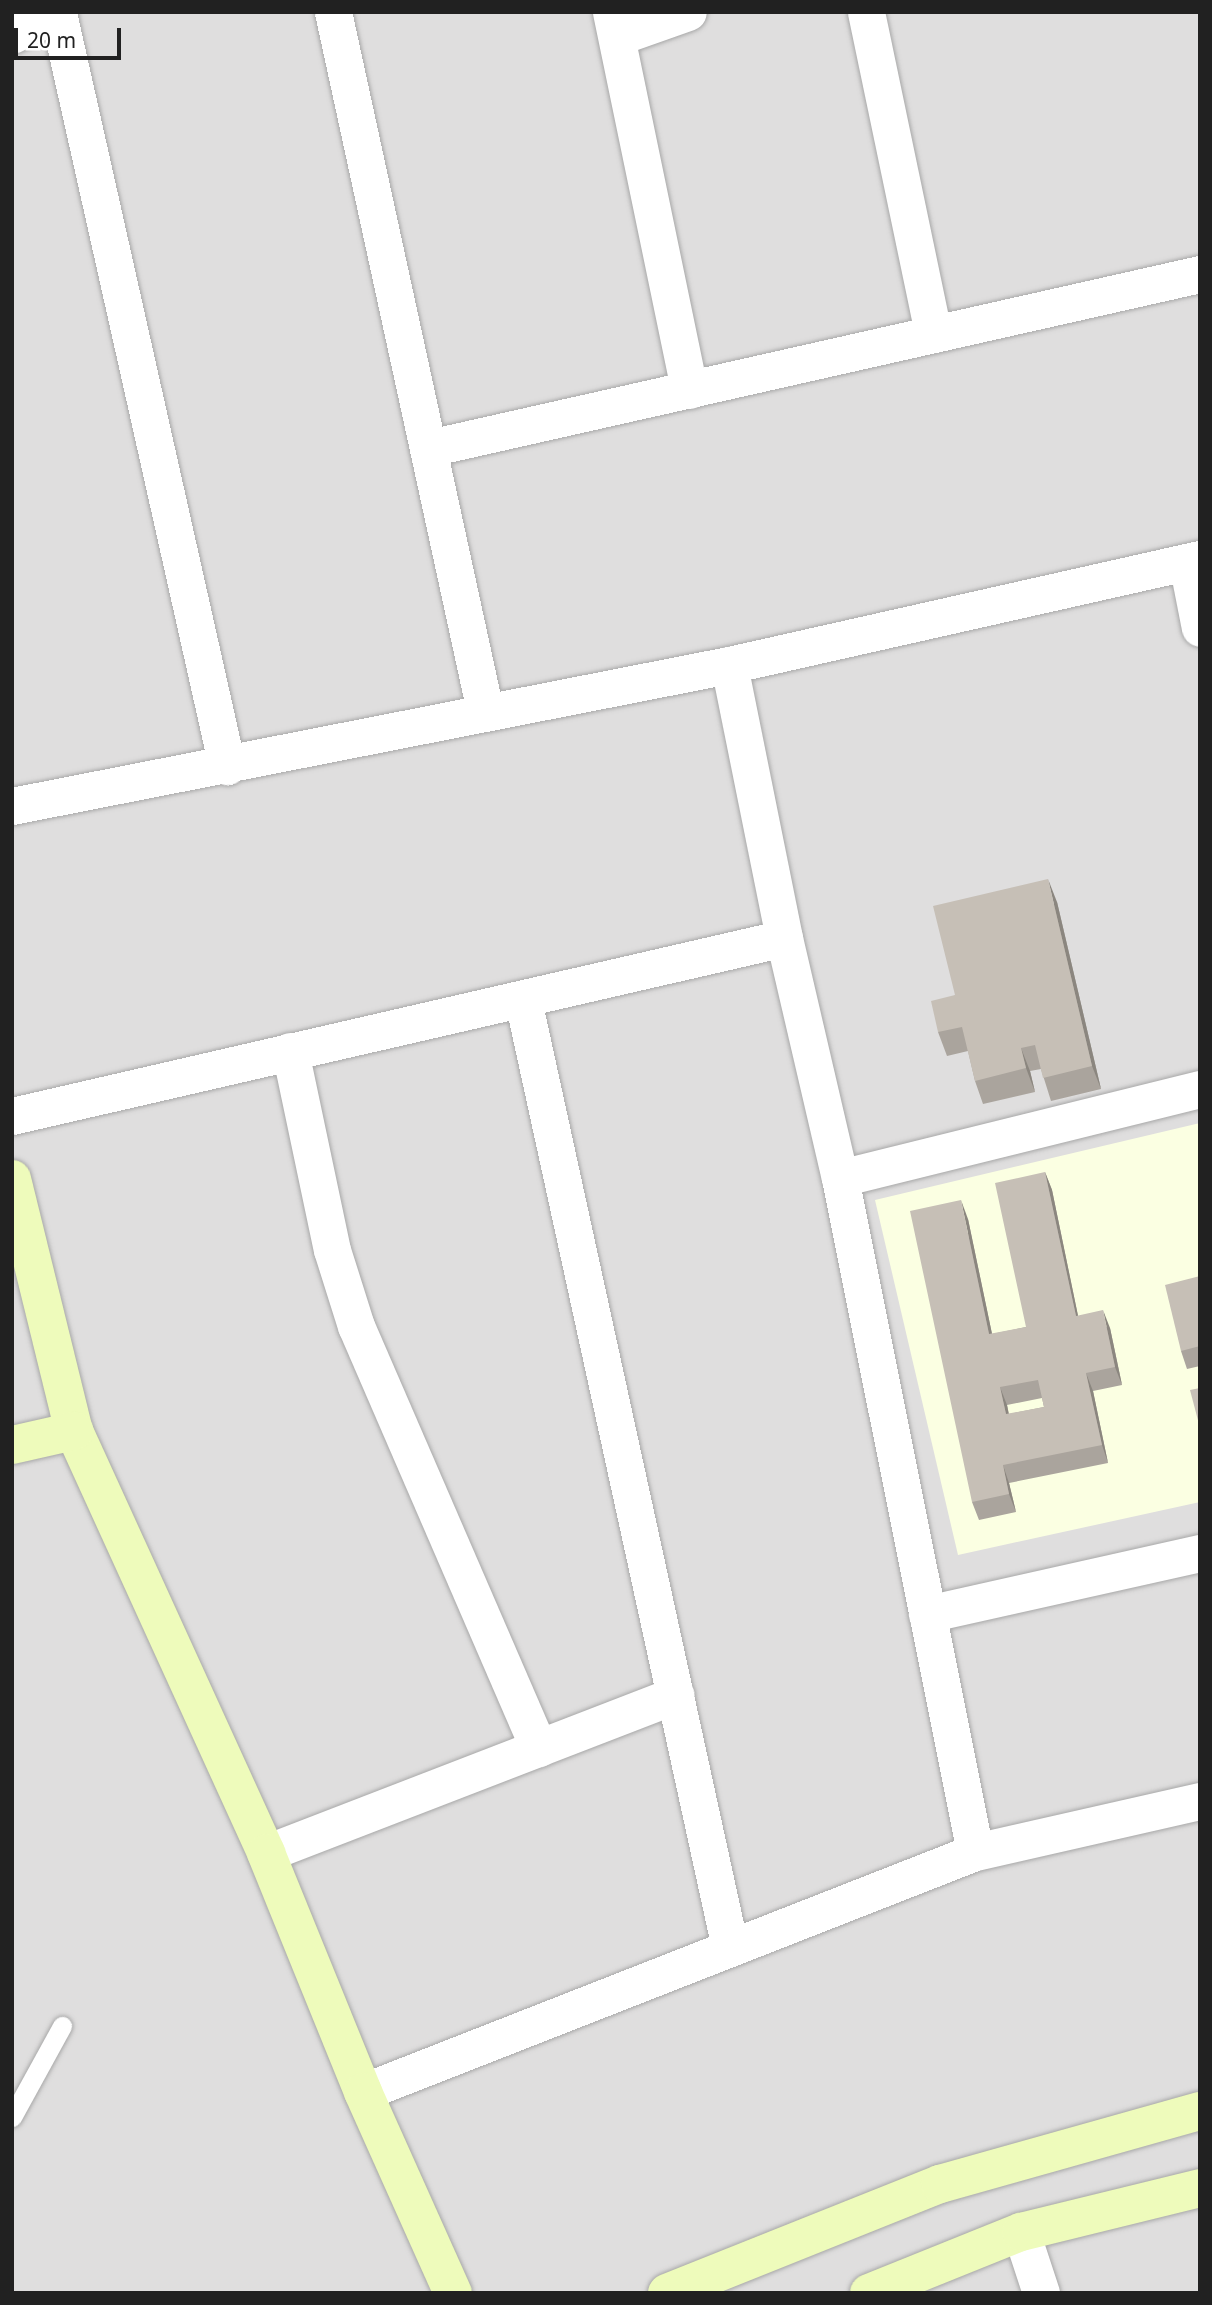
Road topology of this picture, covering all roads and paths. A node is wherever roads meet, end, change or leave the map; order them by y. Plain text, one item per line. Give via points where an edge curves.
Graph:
1 (333, 12) edge
2 (688, 12) edge
3 (866, 12) edge
4 (58, 13) edge
5 (614, 25) edge
6 (12, 35) edge
7 (1200, 274) edge
8 (933, 334) junction
9 (689, 390) junction
10 (429, 448) junction
11 (1193, 560) edge
12 (1200, 628) edge
13 (729, 665) junction
14 (485, 711) junction
15 (227, 766) junction
16 (12, 806) edge
17 (784, 938) junction
18 (523, 1000) junction
19 (290, 1051) junction
20 (1200, 1089) edge
21 (12, 1116) edge
22 (840, 1178) junction
23 (12, 1179) edge
24 (74, 1431) junction
25 (12, 1445) edge
26 (1200, 1553) edge
27 (927, 1614) junction
28 (676, 1695) junction
29 (539, 1748) junction
30 (1200, 1801) edge
31 (975, 1852) junction
32 (266, 1853) junction
33 (730, 1948) junction
34 (62, 2026) dead end
35 (363, 2092) junction
36 (1200, 2111) edge
37 (12, 2117) edge
38 (1200, 2188) edge
39 (1021, 2232) junction
40 (453, 2293) edge
41 (667, 2293) edge
42 (869, 2293) edge
43 (1041, 2293) edge

1 - 10 street
2 - 5 street
3 - 8 street
4 - 6 street
4 - 15 street
5 - 9 street
7 - 8 street
8 - 9 street
9 - 10 street
10 - 14 street
11 - 12 street
11 - 13 street
13 - 14 street
13 - 17 street
14 - 15 street
15 - 16 street
17 - 18 street
17 - 22 street
18 - 19 street
18 - 28 street
19 - 21 street
19 - 29 street via 332,1250 356,1326
20 - 22 street
22 - 27 street
23 - 24 street
24 - 25 street
24 - 32 street
26 - 27 street
27 - 31 street
28 - 29 street
28 - 33 street
29 - 32 street
30 - 31 street
31 - 33 street
32 - 35 street
33 - 35 street
34 - 37 lane
35 - 40 street
36 - 41 street via 940,2184
38 - 39 street
39 - 42 street
39 - 43 street

